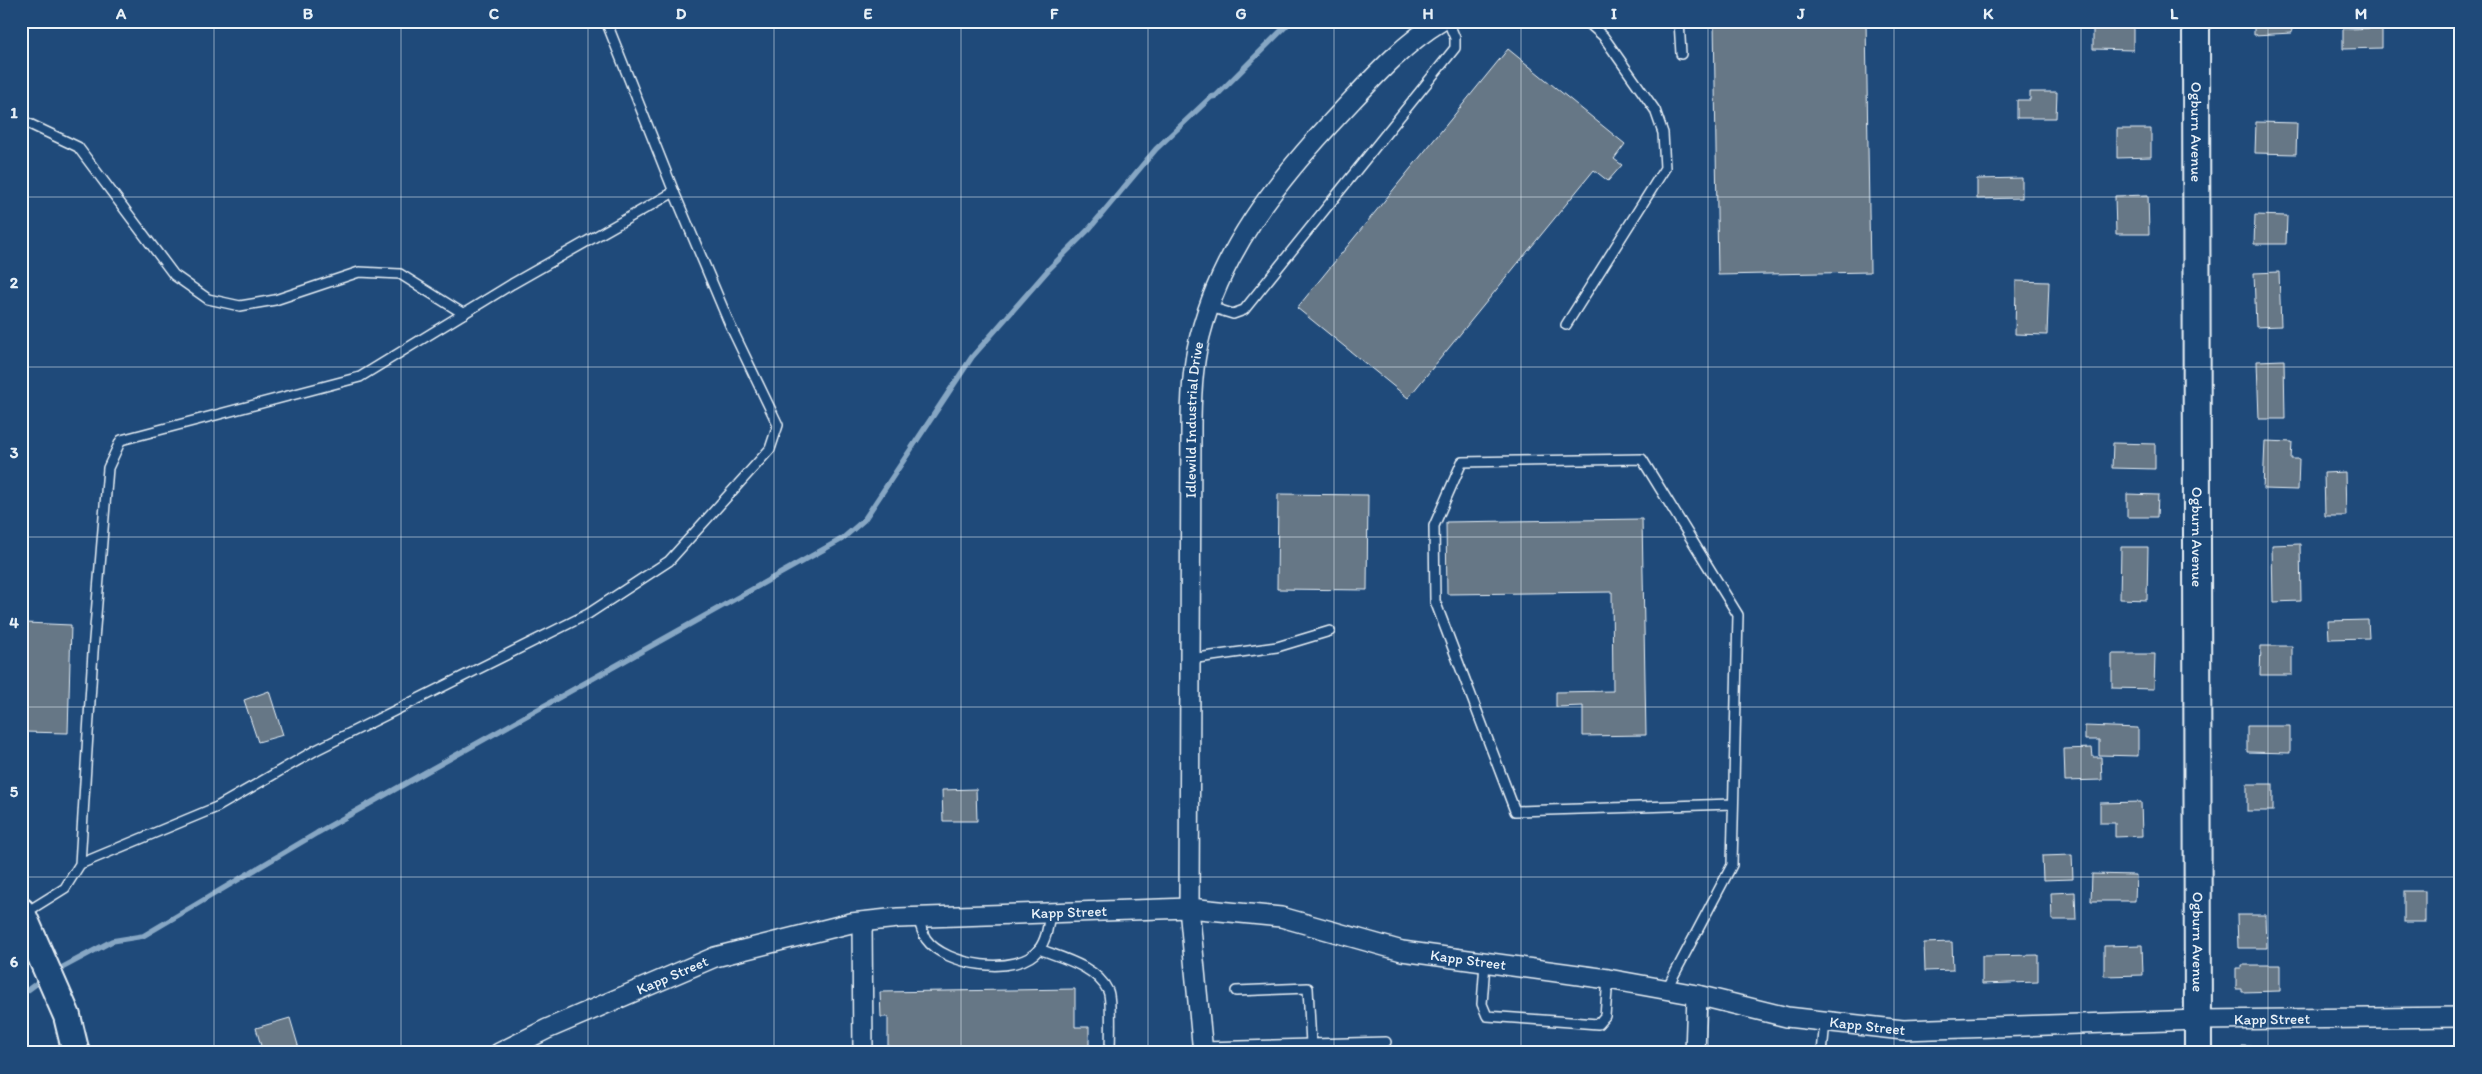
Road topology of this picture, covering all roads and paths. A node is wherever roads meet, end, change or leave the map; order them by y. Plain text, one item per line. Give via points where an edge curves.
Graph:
1 (606, 21) edge
2 (1441, 21) edge
3 (1448, 21) edge
4 (1586, 21) edge
5 (1679, 21) edge
6 (2196, 21) edge
7 (1681, 54) dead end
8 (21, 120) edge
9 (674, 192) junction
10 (1210, 306) junction
11 (464, 314) junction
12 (1566, 325) dead end
13 (1330, 631) dead end
14 (1190, 659) junction
15 (1732, 804) junction
16 (80, 864) junction
17 (1189, 908) junction
18 (1050, 912) junction
19 (918, 917) junction
20 (862, 922) junction
21 (24, 925) edge
22 (1039, 949) junction
23 (1485, 963) junction
24 (1608, 979) junction
25 (1666, 990) junction
26 (1236, 991) dead end
27 (1697, 995) junction
28 (2461, 1016) edge
29 (2199, 1020) junction
30 (1825, 1021) junction
31 (1386, 1042) dead end
32 (1312, 1044) junction
33 (1202, 1050) edge
34 (76, 1053) edge
35 (500, 1053) edge
36 (863, 1053) edge
37 (1110, 1053) edge
38 (1695, 1053) edge
39 (1822, 1053) edge
40 (2198, 1053) edge

1 - 9 lane
2 - 10 street, Idlewild Industrial Drive via 1374,76 1296,161 1244,233
3 - 10 lane via 1455,38 1455,48 1244,310 1233,314
4 - 12 lane via 1603,36 1654,110 1663,133 1665,168
5 - 7 lane
6 - 29 street, Ogburn Avenue
8 - 11 lane via 78,147 174,275 208,299 240,306 275,300 359,272 400,274
9 - 11 lane
9 - 16 lane via 730,325 778,425 770,449 740,483 669,561 588,614 316,750 217,807
10 - 14 street, Idlewild Industrial Drive via 1197,348 1192,383
11 - 16 lane via 360,377 121,440 108,468
13 - 14 lane via 1277,648
14 - 17 street, Idlewild Industrial Drive
15 - 15 lane via 1738,616 1642,459 1462,462 1434,526 1435,601 1514,811
15 - 25 lane via 1732,865
16 - 21 lane via 65,888
17 - 18 street, Kapp Street
17 - 23 street, Kapp Street via 1281,917 1402,951
17 - 33 street, Idlewild Industrial Drive
18 - 19 street, Kapp Street
18 - 22 lane via 1046,935
19 - 20 street, Kapp Street
19 - 22 lane via 925,938 936,948 950,957 970,963 1015,964 1029,959
20 - 35 street, Kapp Street via 715,957
20 - 36 street
21 - 34 street via 67,1016
22 - 37 lane via 1095,974 1109,991
23 - 24 street, Kapp Street
23 - 24 lane via 1482,1004 1487,1016 1598,1024 1605,1016
24 - 25 street, Kapp Street
25 - 27 street, Kapp Street
26 - 32 lane via 1308,988
27 - 30 street, Kapp Street via 1787,1017
27 - 38 street
28 - 29 street, Kapp Street
29 - 30 street, Kapp Street via 1903,1030
29 - 40 street, Ogburn Avenue
30 - 39 lane
31 - 32 lane
32 - 33 lane

